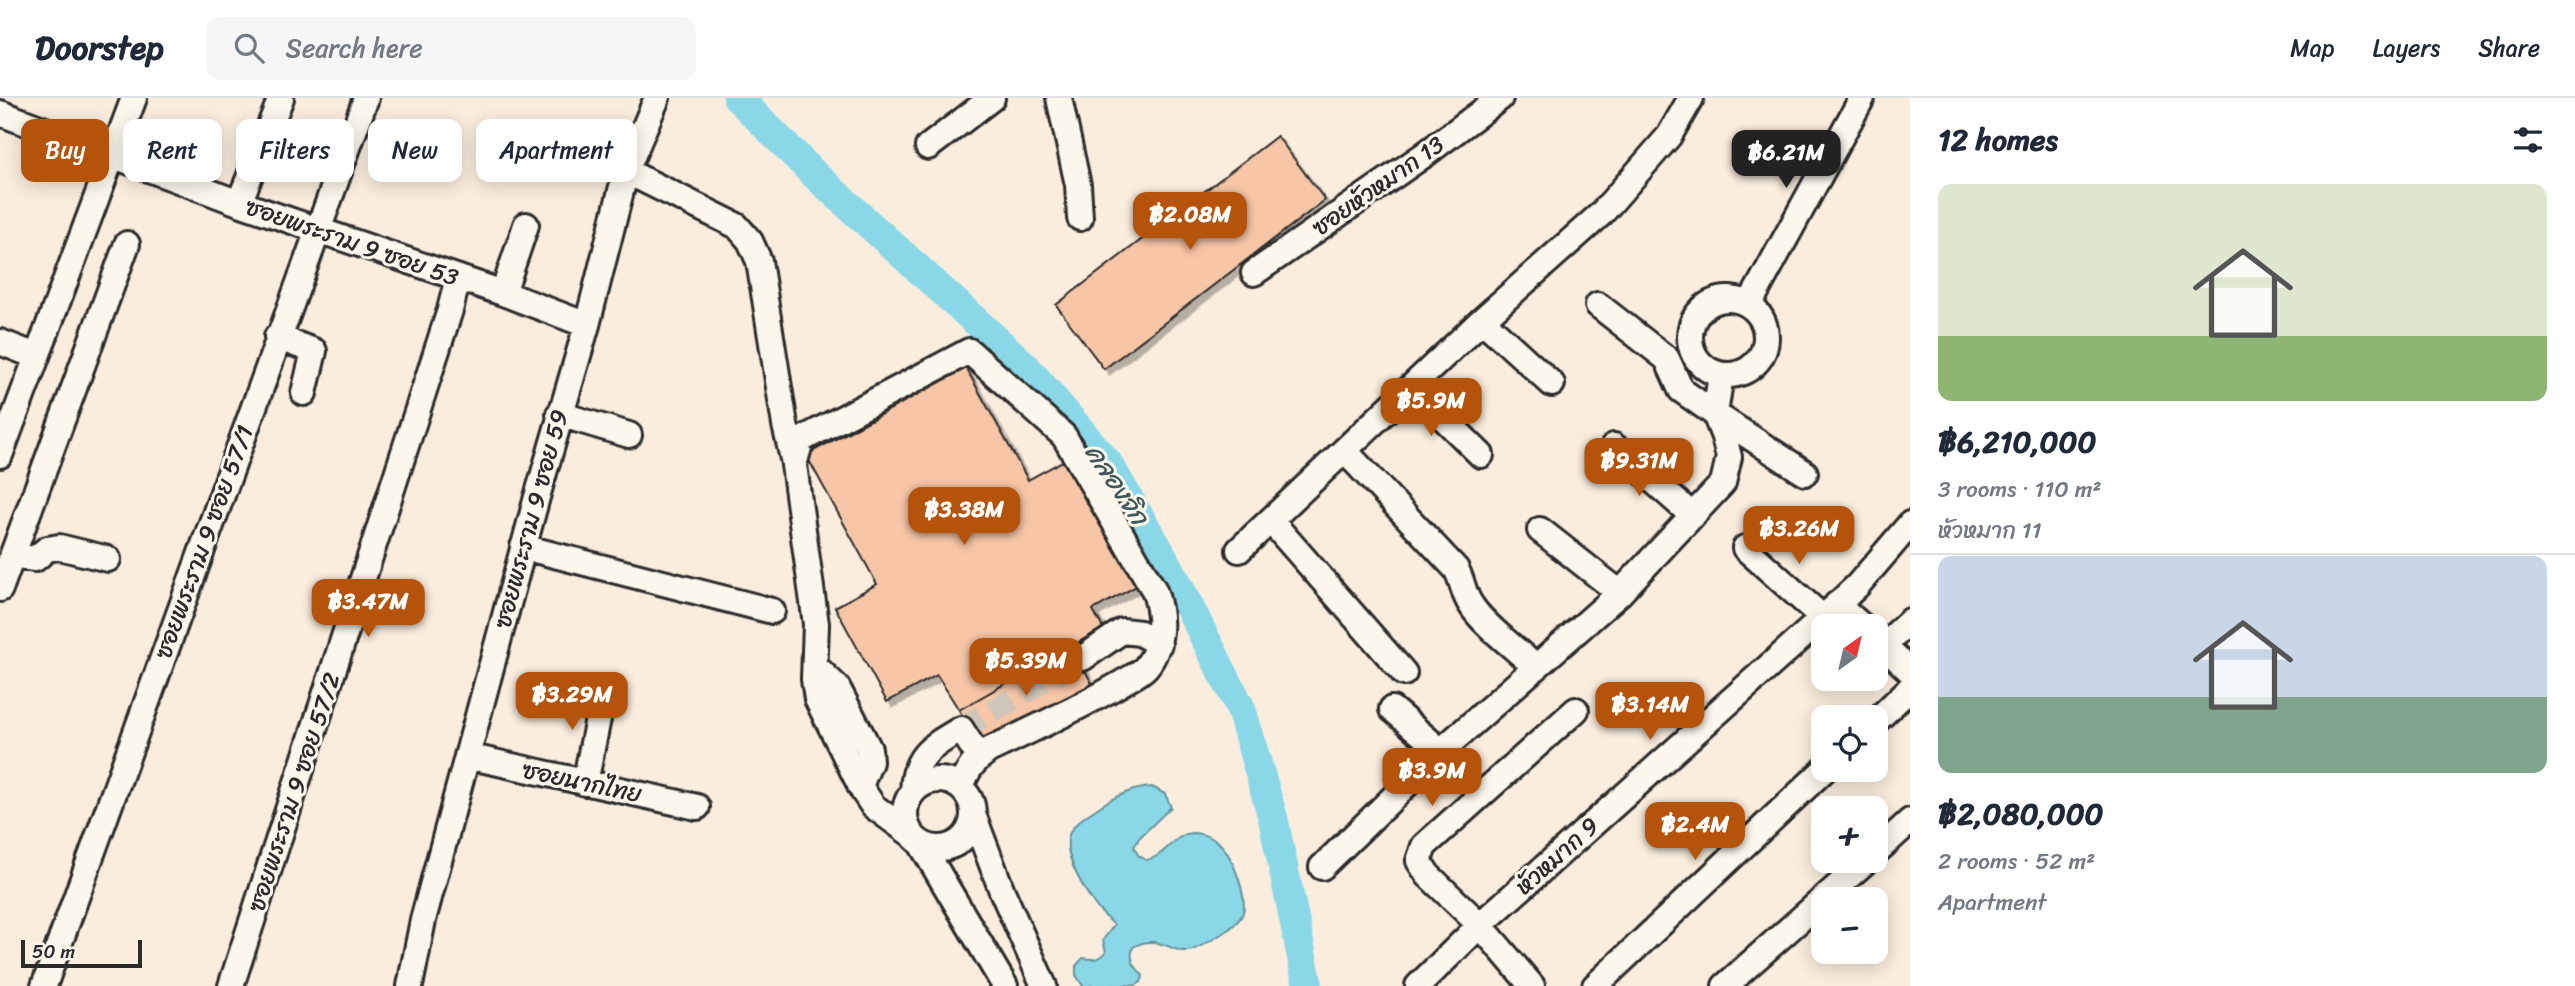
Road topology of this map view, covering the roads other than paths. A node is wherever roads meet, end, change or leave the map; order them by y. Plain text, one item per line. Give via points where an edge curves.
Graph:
1 (134, 98) edge
2 (281, 98) edge
3 (366, 98) edge
4 (657, 98) edge
5 (992, 98) edge
6 (1059, 98) edge
7 (1500, 98) edge
8 (1691, 98) edge
9 (1862, 98) edge
10 (0, 113) edge
11 (637, 145) edge
12 (928, 147) dead end
13 (114, 155) junction
14 (637, 176) edge
15 (623, 182) edge
16 (239, 203) junction
17 (1080, 218) dead end
18 (526, 225) dead end
19 (316, 230) junction
20 (127, 244) dead end
21 (1254, 273) dead end
22 (458, 278) junction
23 (503, 293) junction
24 (1598, 305) dead end
25 (1749, 305) junction
26 (1482, 320) junction
27 (587, 325) junction
28 (277, 337) junction
29 (0, 342) edge
30 (36, 356) junction
31 (1721, 375) junction
32 (1552, 384) dead end
33 (1413, 388) junction
34 (304, 393) dead end
35 (781, 400) junction
36 (559, 414) junction
37 (1714, 414) junction
38 (840, 417) junction
39 (629, 435) dead end
40 (1614, 446) dead end
41 (1345, 451) junction
42 (0, 455) edge
43 (1482, 455) dead end
44 (794, 465) junction
45 (1805, 473) dead end
46 (1693, 516) junction
47 (1271, 521) junction
48 (1910, 524) edge
49 (1540, 530) dead end
50 (523, 547) junction
51 (1745, 548) dead end
52 (1239, 550) dead end
53 (12, 556) junction
54 (108, 559) dead end
55 (0, 589) edge
56 (1620, 593) junction
57 (772, 611) dead end
58 (1830, 611) junction
59 (1836, 614) edge
60 (1910, 621) edge
61 (1888, 637) edge
62 (1159, 644) junction
63 (1888, 650) edge
64 (1083, 658) tunnel mouth
65 (1536, 668) junction
66 (1910, 671) edge
67 (1404, 673) dead end
68 (1910, 688) edge
69 (604, 689) dead end
70 (1392, 709) dead end
71 (1888, 709) edge
72 (1576, 710) dead end
73 (1441, 751) junction
74 (467, 756) junction
75 (979, 757) junction
76 (1811, 782) edge
77 (585, 783) junction
78 (961, 788) junction
79 (913, 791) junction
80 (697, 807) dead end
81 (974, 817) junction
82 (1910, 821) edge
83 (916, 839) junction
84 (1888, 841) edge
85 (1322, 867) dead end
86 (1852, 873) edge
87 (1480, 925) junction
88 (44, 986) edge
89 (231, 986) edge
90 (410, 986) edge
91 (1005, 986) edge
92 (1044, 986) edge
93 (1418, 986) edge
94 (1532, 986) edge
95 (1595, 986) edge
96 (1725, 986) edge

1 - 13 street
2 - 16 street
3 - 19 street, ซอยพระราม 9 ซอย 57/1
4 - 11 street, ซอยพระราม 9 ซอย 59
5 - 12 street
6 - 17 street via 1078,185
7 - 21 street, ซอยหัวหมาก 13
8 - 26 street via 1669,136 1602,214
9 - 25 street
10 - 13 street, ซอยพระราม 9 ซอย 53
13 - 16 street, ซอยพระราม 9 ซอย 53
13 - 30 street
14 - 35 street via 737,226 750,241 759,261
15 - 27 street, ซอยพระราม 9 ซอย 59
16 - 19 street, ซอยพระราม 9 ซอย 53
18 - 23 street
19 - 22 street, ซอยพระราม 9 ซอย 53
19 - 28 street, ซอยพระราม 9 ซอย 57/1
20 - 53 street
22 - 23 street, ซอยพระราม 9 ซอย 53
22 - 89 street, ซอยพระราม 9 ซอย 57/2
23 - 27 street, ซอยพระราม 9 ซอย 53
24 - 37 street via 1667,359 1681,390
25 - 31 street via 1764,325 1765,351 1748,370
25 - 31 street via 1737,300 1713,302 1702,309 1690,330 1693,354 1700,364
26 - 32 street
26 - 33 street
27 - 36 street, ซอยพระราม 9 ซอย 59
28 - 34 street via 314,351
28 - 88 street, ซอยพระราม 9 ซอย 57/1
29 - 30 street
30 - 42 street
31 - 37 street
33 - 41 street
33 - 43 street
35 - 38 street via 808,419
35 - 44 street
36 - 39 street
36 - 50 street, ซอยพระราม 9 ซอย 59
37 - 45 street
37 - 46 street via 1728,457 1723,483
38 - 44 street via 801,440
38 - 62 street via 969,351 1064,436 1154,590 1161,609
40 - 46 street
41 - 47 street
41 - 65 street via 1456,569 1471,606
44 - 83 street via 816,624 817,699 873,806
46 - 56 street
47 - 52 street
47 - 67 street
48 - 58 street, หัวหมาก 9
49 - 56 street
50 - 57 street
50 - 74 street, ซอยพระราม 9 ซอย 59
51 - 58 street
53 - 54 street via 35,559 47,549 59,547
53 - 55 street
56 - 65 street
58 - 59 street
58 - 87 street, หัวหมาก 9
60 - 61 street
62 - 64 street via 1140,633 1122,631
62 - 75 street via 1144,670
63 - 66 street
65 - 73 street
68 - 71 street
69 - 77 street
70 - 73 street
72 - 87 street via 1420,853 1419,862 1428,875
73 - 85 street
74 - 77 street, ซอยนากไทย
74 - 90 street, ซอยพระราม 9 ซอย 59
75 - 78 street via 966,772
75 - 79 street via 961,729 925,753 914,772
76 - 95 street
77 - 80 street, ซอยนากไทย
78 - 79 street via 941,780 921,784
78 - 81 street
79 - 83 street via 904,812 905,824
81 - 83 street via 971,828 955,845 944,849
81 - 92 street
82 - 84 street
83 - 91 street
86 - 96 street
87 - 93 street, หัวหมาก 9
87 - 94 street

